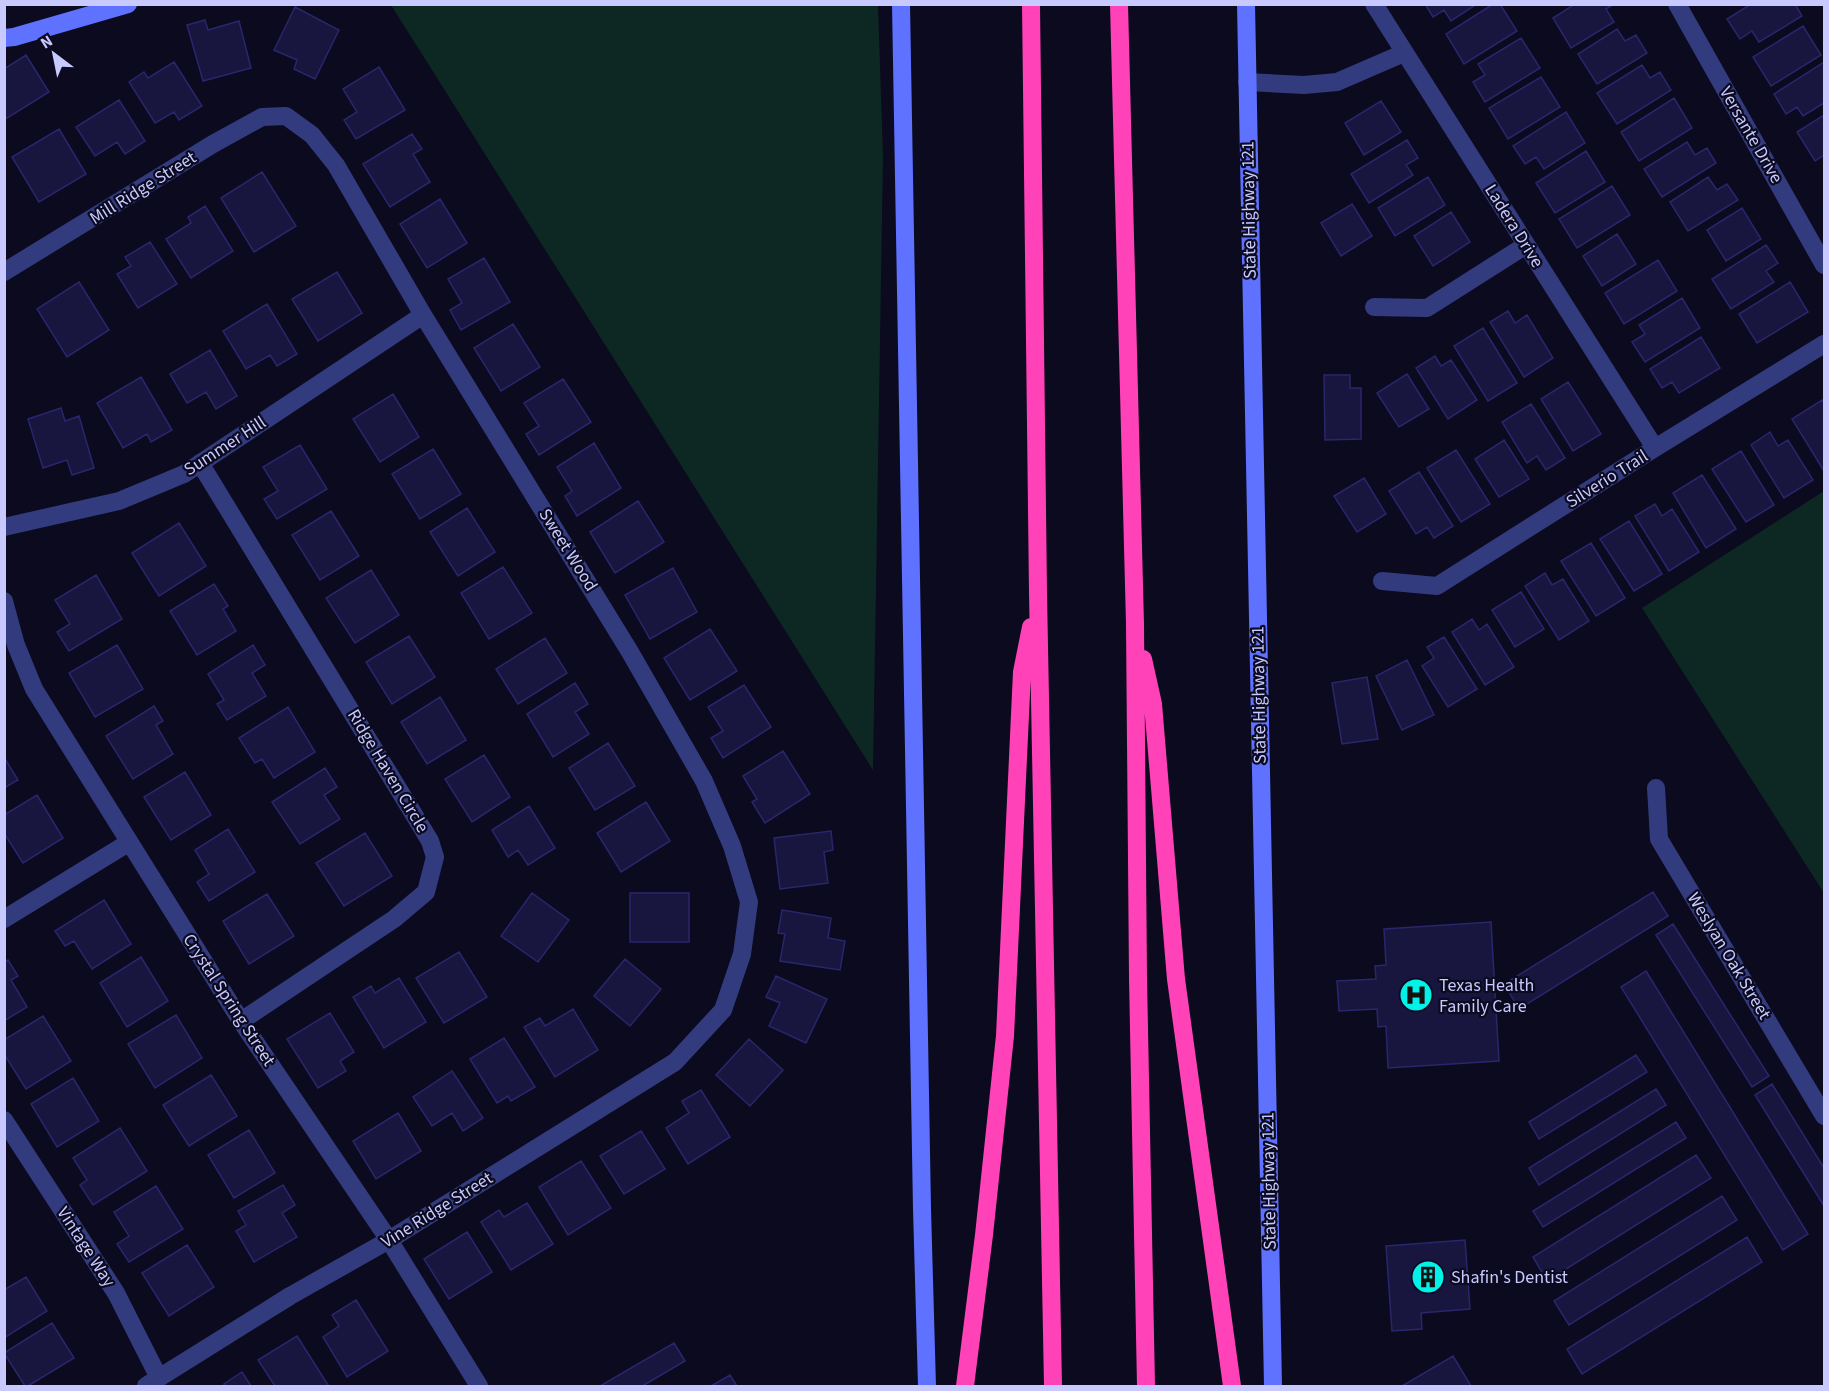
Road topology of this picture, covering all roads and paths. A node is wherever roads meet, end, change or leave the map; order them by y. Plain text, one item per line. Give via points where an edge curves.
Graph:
1 (128, 4) edge
2 (901, 4) edge
3 (1031, 4) edge
4 (1119, 4) edge
5 (1246, 4) edge
6 (1374, 4) edge
7 (1677, 4) edge
8 (4, 38) edge
9 (1404, 53) junction
10 (1247, 82) junction
11 (286, 116) joint
12 (1526, 245) junction
13 (1824, 265) edge
14 (4, 272) edge
15 (1374, 307) dead end
16 (423, 315) junction
17 (1824, 344) edge
18 (1654, 448) junction
19 (200, 464) junction
20 (4, 527) edge
21 (1382, 581) dead end
22 (1038, 593) junction
23 (4, 601) edge
24 (1135, 624) junction
25 (1656, 789) dead end
26 (128, 843) junction
27 (4, 919) edge
28 (716, 1019) joint
29 (241, 1021) junction
30 (1824, 1116) edge
31 (4, 1120) edge
32 (389, 1240) junction
33 (153, 1382) edge
34 (479, 1386) edge
35 (927, 1386) edge
36 (965, 1386) edge
37 (1053, 1386) edge
38 (1146, 1386) edge
39 (1232, 1386) edge
40 (1273, 1386) edge

1 - 8 main road
2 - 35 main road
3 - 22 highway
4 - 24 highway
5 - 10 main road, State Highway 121
6 - 9 street, Ladera Drive
7 - 13 street, Versante Drive
9 - 10 street via 1337,82
9 - 12 street, Ladera Drive
10 - 40 main road, State Highway 121
11 - 14 street, Mill Ridge Street via 262,117 233,133
11 - 16 street, Sweet Wood via 312,135 336,165
12 - 15 street via 1427,308
12 - 18 street, Ladera Drive
16 - 19 street, Summer Hill
16 - 28 street, Sweet Wood via 630,652 704,781 732,846 749,903 742,954 723,1010
17 - 18 street, Silverio Trail
18 - 21 street, Silverio Trail via 1437,586
19 - 20 street, Summer Hill via 119,501
19 - 29 street, Ridge Haven Circle via 430,841 435,857 426,892 394,919
22 - 36 highway via 1022,672 1005,1036
22 - 37 highway
23 - 26 street, Crystal Spring Street via 34,689
24 - 38 highway
24 - 39 highway via 1153,704 1176,979
25 - 30 street, Weslyan Oak Street via 1659,839
26 - 27 street
26 - 29 street, Crystal Spring Street
28 - 32 street, Vine Ridge Street via 675,1062
29 - 32 street, Crystal Spring Street
31 - 33 street, Vintage Way via 116,1293
32 - 33 street, Vine Ridge Street via 290,1296
32 - 34 street, Crystal Spring Street

